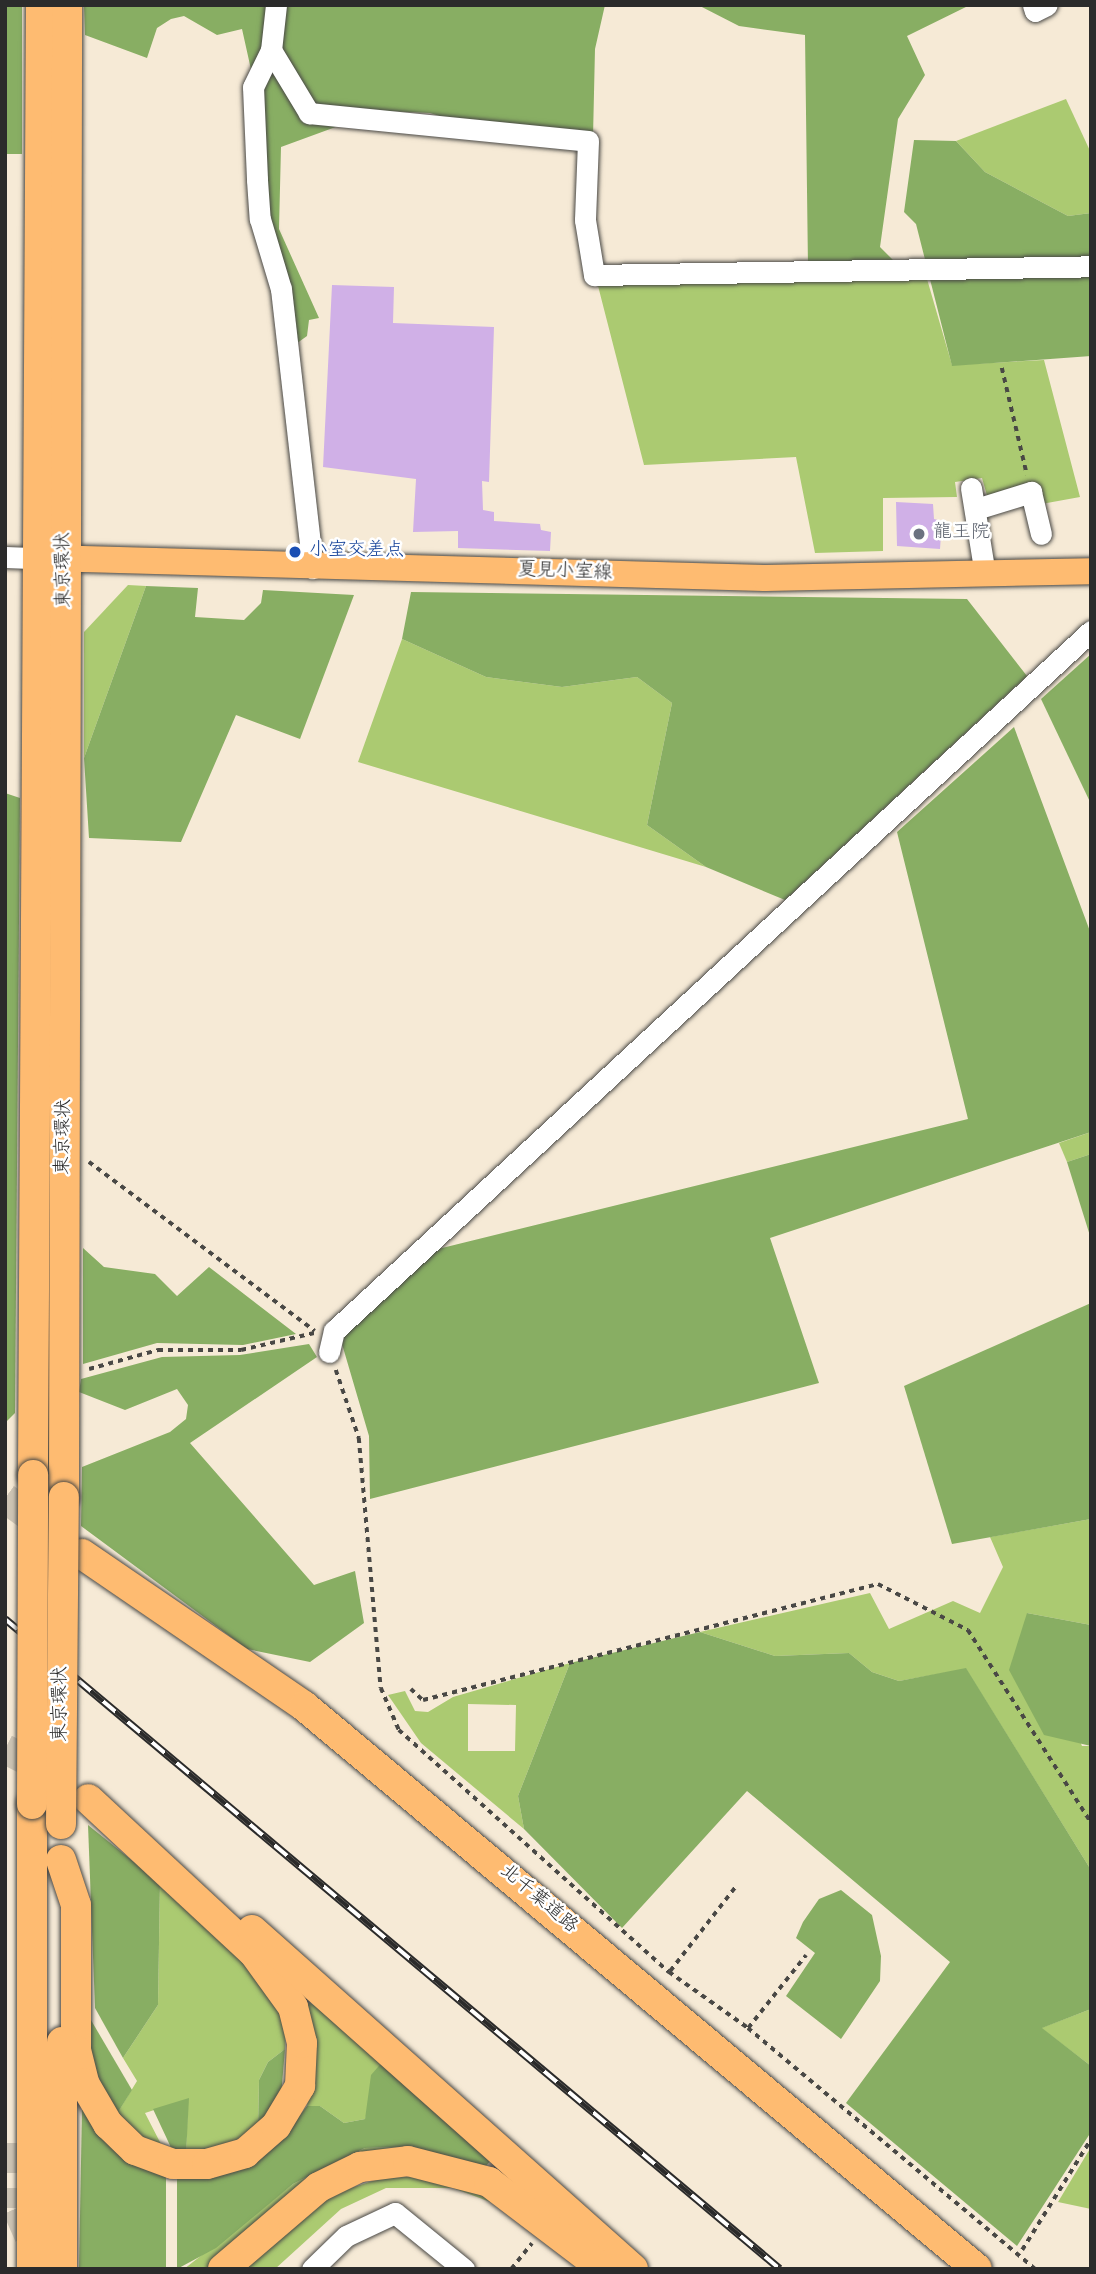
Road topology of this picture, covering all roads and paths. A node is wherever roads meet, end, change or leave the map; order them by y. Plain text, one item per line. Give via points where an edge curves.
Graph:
1 (41, 5) edge
2 (66, 5) edge
3 (276, 5) edge
4 (1032, 5) edge
5 (1047, 5) edge
6 (271, 50) junction
7 (1091, 266) edge
8 (1002, 368) dead end
9 (1031, 492) junction
10 (1041, 534) dead end
11 (5, 557) edge
12 (52, 558) junction
13 (313, 568) junction
14 (1091, 571) edge
15 (985, 574) junction
16 (1091, 631) edge
17 (64, 1142) junction
18 (325, 1341) junction
19 (86, 1370) dead end
20 (82, 1554) dead end
21 (411, 1689) dead end
22 (24, 1799) junction
23 (1091, 1822) edge
24 (61, 1860) junction
25 (737, 1885) dead end
26 (806, 1955) dead end
27 (669, 1972) junction
28 (748, 2028) junction
29 (1091, 2138) edge
30 (17, 2143) tunnel mouth
31 (533, 2242) dead end
32 (1022, 2250) dead end
33 (460, 2267) edge
34 (32, 2269) edge
35 (62, 2269) edge
36 (223, 2269) edge
37 (312, 2269) edge
38 (511, 2269) edge
39 (603, 2269) edge
40 (634, 2269) edge
41 (976, 2269) edge
42 (1035, 2269) edge

1 - 12 highway, 東京環状
2 - 12 highway, 東京環状
3 - 6 street
4 - 5 street via 1035,10
6 - 7 street via 309,113 588,141 584,220 594,275
6 - 13 street via 253,87 260,219 281,289
8 - 9 path
9 - 10 street
9 - 15 street via 974,498
11 - 12 street
12 - 13 main road, 夏見小室線
12 - 17 highway, 東京環状
12 - 22 highway, 東京環状, bridge
13 - 15 main road, 夏見小室線 via 765,578
14 - 15 main road, 夏見小室線
16 - 18 street
17 - 18 path
17 - 24 highway, 東京環状, bridge
18 - 19 path via 241,1350 158,1350
18 - 27 path via 359,1438 366,1564 386,1710 414,1747
20 - 41 highway, 北千葉道路 via 304,1706
21 - 23 path via 423,1700 878,1584 968,1629
22 - 30 highway
22 - 34 highway, 東京環状
24 - 35 highway, 東京環状
24 - 40 highway via 76,1905 76,2050 84,2083 108,2124 135,2150 173,2164 207,2164 245,2153 276,2126 300,2085 302,2043 293,2007 254,1953 88,1799 181,1867
25 - 27 path
26 - 28 path
27 - 28 path
28 - 42 path
29 - 32 path
31 - 38 path
33 - 37 street via 395,2213 346,2236
36 - 39 highway via 320,2187 360,2167 408,2161 489,2182

